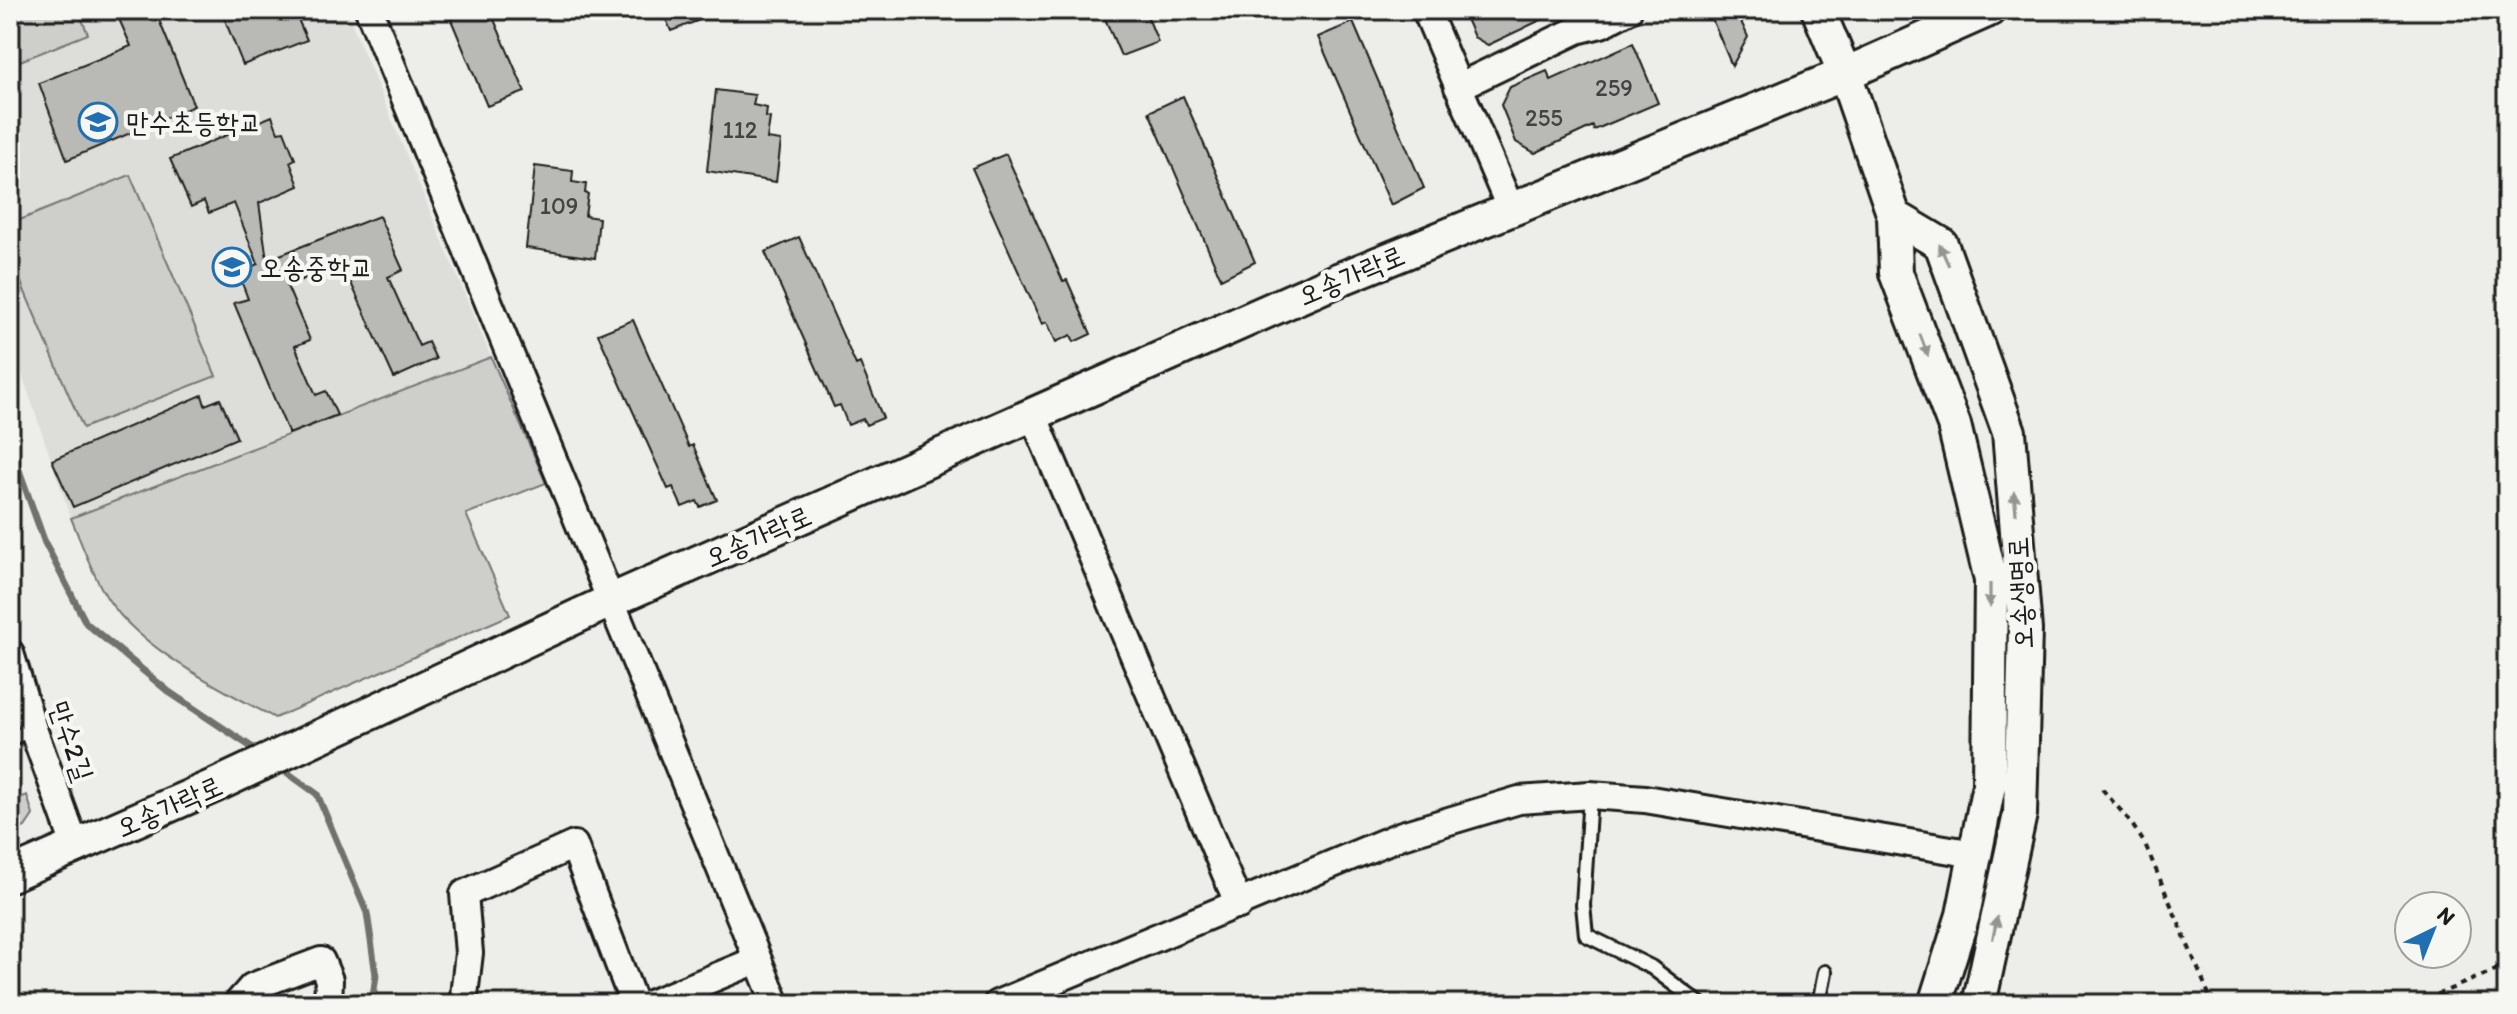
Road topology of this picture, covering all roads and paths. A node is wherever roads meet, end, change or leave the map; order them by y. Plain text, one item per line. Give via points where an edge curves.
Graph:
1 (369, 10) edge
2 (1426, 10) edge
3 (1600, 10) edge
4 (1628, 10) edge
5 (1818, 10) edge
6 (1989, 10) edge
7 (1577, 30) junction
8 (1845, 74) junction
9 (1458, 87) junction
10 (1511, 210) junction
11 (1894, 216) junction
12 (1033, 415) junction
13 (610, 601) junction
14 (10, 653) edge
15 (21, 734) edge
16 (2102, 789) dead end
17 (1590, 795) junction
18 (76, 848) junction
19 (1975, 854) junction
20 (10, 875) edge
21 (1239, 905) junction
22 (757, 960) junction
23 (2507, 965) edge
24 (1825, 972) dead end
25 (237, 1004) edge
26 (328, 1004) edge
27 (463, 1004) edge
28 (634, 1004) edge
29 (650, 1004) edge
30 (776, 1004) edge
31 (997, 1004) edge
32 (1700, 1004) edge
33 (1819, 1004) edge
34 (1935, 1004) edge
35 (1979, 1004) edge
36 (2213, 1004) edge
37 (2415, 1004) edge

1 - 13 street
2 - 9 street
3 - 7 street
4 - 7 street
5 - 8 street, 오송생명로
6 - 8 street, 오송가락로
7 - 9 street
8 - 10 street, 오송가락로
8 - 11 street, 오송생명로
9 - 10 street
10 - 12 street, 오송가락로
11 -> 19 street, 오송생명로 via 1896,273 1954,425 1991,580 1989,785
35 -> 11 street, 오송생명로 via 2020,814 2025,630 2009,432 1941,244
12 - 13 street, 오송가락로
12 - 21 street
13 - 18 street, 오송가락로
13 - 22 street
14 - 15 street, 만수2길
15 - 18 street, 만수2길
16 - 36 path via 2145,844
17 - 19 street via 1645,799
17 - 21 street via 1519,800 1402,835
17 - 32 lane via 1586,935 1651,967
18 - 20 street, 오송가락로
19 - 34 street, 오송생명로 via 1963,915
21 - 31 street
22 - 29 street
22 - 30 street
23 - 37 path
24 - 33 lane
25 - 26 street via 252,987 321,961 329,980
27 - 28 street via 469,953 464,894 574,845

